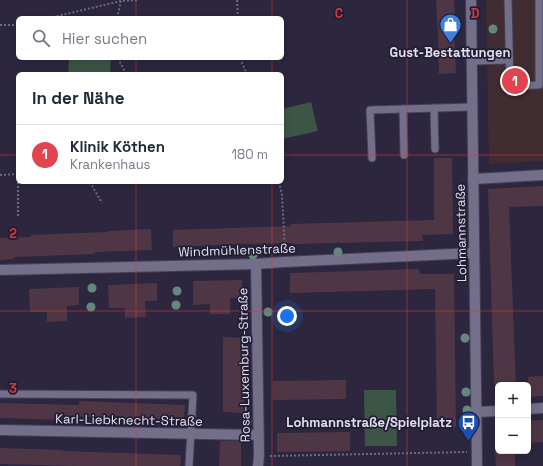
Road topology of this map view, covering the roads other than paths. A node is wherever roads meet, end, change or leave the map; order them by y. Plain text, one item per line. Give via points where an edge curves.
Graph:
1 (471, 0) edge
2 (508, 0) edge
3 (539, 0) edge
4 (509, 60) junction
5 (472, 61) junction
6 (472, 107) junction
7 (434, 108) junction
8 (403, 109) junction
9 (435, 149) dead end
10 (404, 155) dead end
11 (372, 158) dead end
12 (543, 175) edge
13 (473, 180) junction
14 (474, 253) junction
15 (256, 264) junction
16 (0, 270) edge
17 (0, 394) edge
18 (543, 408) edge
19 (531, 409) edge
20 (495, 411) edge
21 (476, 412) junction
22 (0, 430) edge
23 (191, 434) junction
24 (258, 435) junction
25 (259, 461) edge
26 (189, 466) edge
27 (476, 466) edge

1 - 5 street, Lohmannstraße
2 - 4 lane
3 - 4 lane via 539,85 510,86
4 - 5 lane
5 - 6 street, Lohmannstraße
6 - 7 lane
6 - 13 street, Lohmannstraße
7 - 8 lane
7 - 9 lane
8 - 10 lane
8 - 11 lane via 370,110
12 - 13 street
13 - 14 street, Lohmannstraße
14 - 15 street, Windmühlenstraße
14 - 21 street, Lohmannstraße
15 - 16 street, Windmühlenstraße
15 - 24 street, Rosa-Luxemburg-Straße
17 - 23 lane via 193,395
18 - 19 street
20 - 21 street
21 - 27 street, Lohmannstraße
22 - 23 street, Karl-Liebknecht-Straße
23 - 24 street, Karl-Liebknecht-Straße
23 - 26 lane
24 - 25 street, Rosa-Luxemburg-Straße

